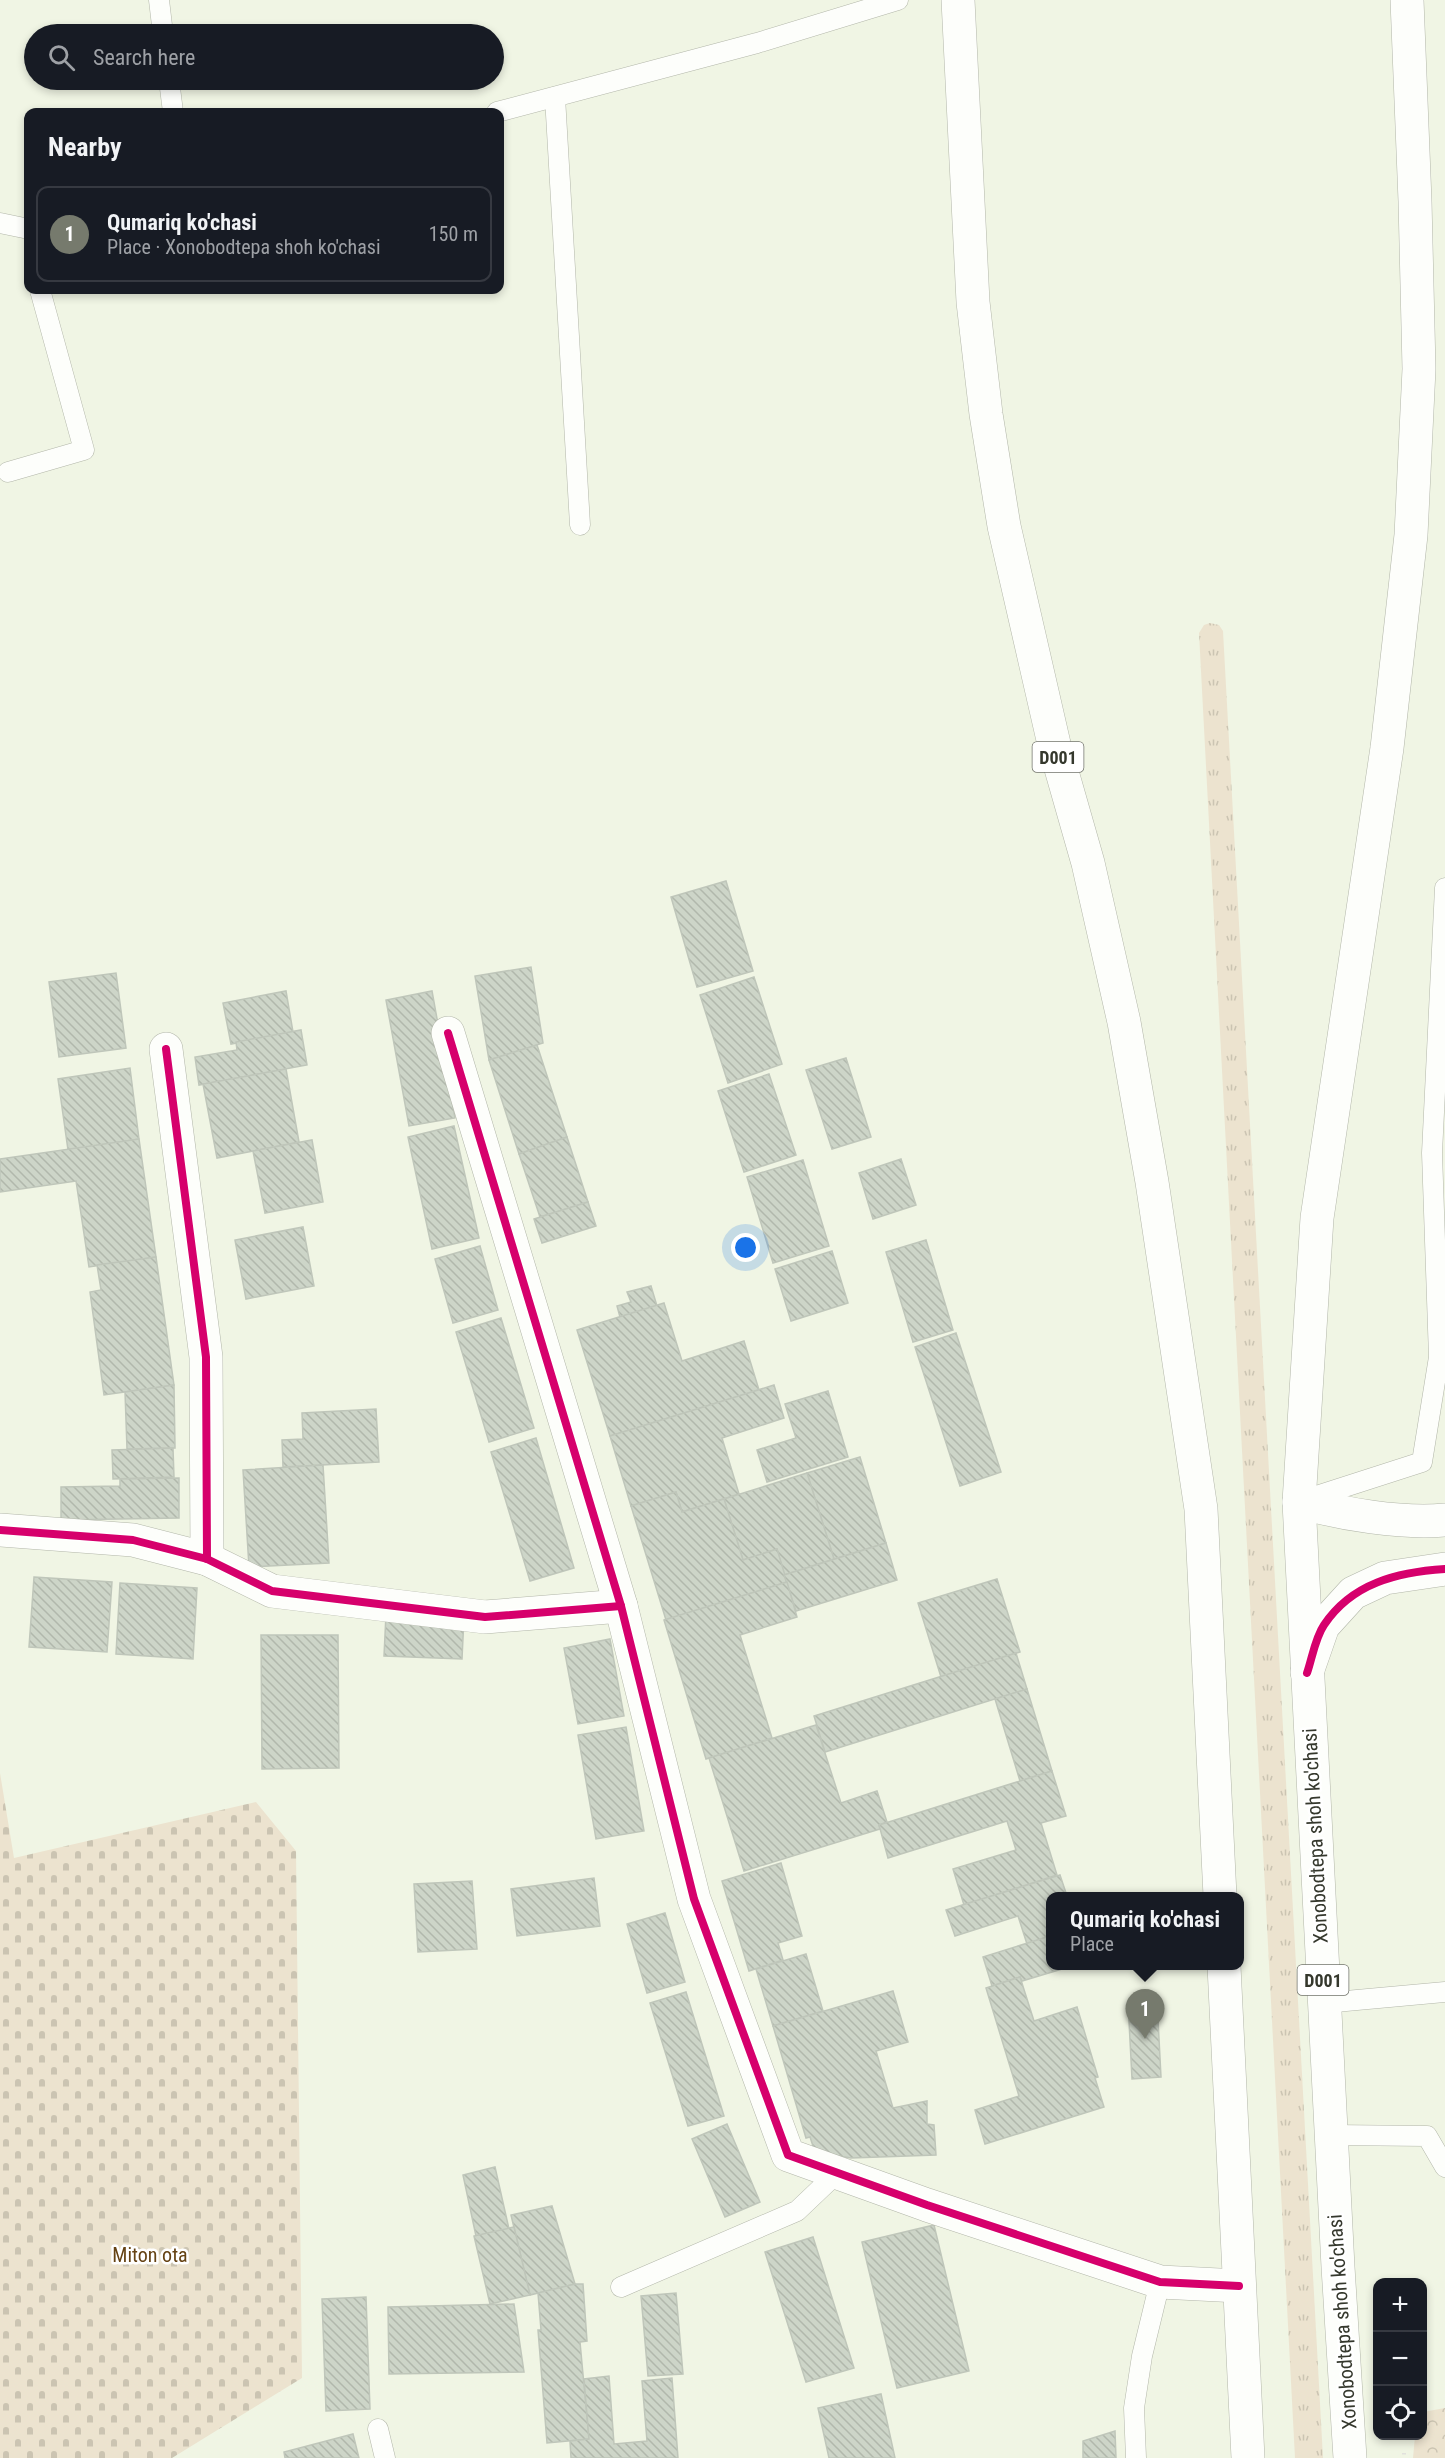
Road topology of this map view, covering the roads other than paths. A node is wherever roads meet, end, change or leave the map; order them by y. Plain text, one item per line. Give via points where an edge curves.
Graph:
1 (159, 0) edge
2 (898, 0) edge
3 (958, 0) edge
4 (1407, 0) edge
5 (162, 24) edge
6 (170, 90) edge
7 (555, 97) junction
8 (172, 108) edge
9 (504, 110) edge
10 (0, 223) edge
11 (24, 232) edge
12 (41, 294) edge
13 (8, 472) dead end
14 (580, 525) dead end
15 (1445, 888) edge
16 (448, 1033) dead end
17 (166, 1049) dead end
18 (1442, 1350) edge
19 (1299, 1502) junction
20 (1445, 1520) edge
21 (0, 1530) edge
22 (207, 1559) junction
23 (1445, 1569) edge
24 (621, 1606) junction
25 (1307, 1673) junction
26 (1220, 1892) edge
27 (1224, 1970) edge
28 (1445, 1992) edge
29 (1324, 2003) junction
30 (1331, 2135) junction
31 (1445, 2167) edge
32 (837, 2173) junction
33 (1160, 2282) junction
34 (1239, 2286) junction
35 (621, 2288) dead end
36 (378, 2429) dead end
37 (385, 2458) edge
38 (1136, 2458) edge
39 (1248, 2458) edge
40 (1350, 2458) edge

1 - 5 lane
2 - 7 lane via 757,43
3 - 26 main road, D001 via 973,302 1004,525 1048,721 1088,863 1124,1023 1201,1509
4 - 19 main road, D001 via 1419,369 1411,535 1387,748 1317,1218
6 - 8 lane
7 - 9 lane
7 - 14 lane
10 - 11 lane
12 - 13 lane via 84,450
15 - 18 lane via 1432,1153
16 - 24 main road
17 - 22 main road via 206,1357
18 - 19 lane via 1422,1462
19 - 20 main road via 1331,1511 1426,1522
19 - 25 main road, Xonobodtepa shoh ko'chasi / D001
21 - 22 main road via 133,1540
22 - 24 main road via 272,1591 485,1617
23 - 25 main road via 1385,1578 1353,1593 1323,1626
24 - 32 main road via 694,1899 788,2155
25 - 29 main road, Xonobodtepa shoh ko'chasi / D001
27 - 34 main road
28 - 29 lane
29 - 30 main road, Xonobodtepa shoh ko'chasi / D001
30 - 31 lane via 1427,2136
30 - 40 main road, Xonobodtepa shoh ko'chasi / D001
32 - 33 main road
32 - 35 lane via 797,2211
33 - 34 main road
33 - 38 lane via 1134,2408
34 - 39 main road
36 - 37 lane

